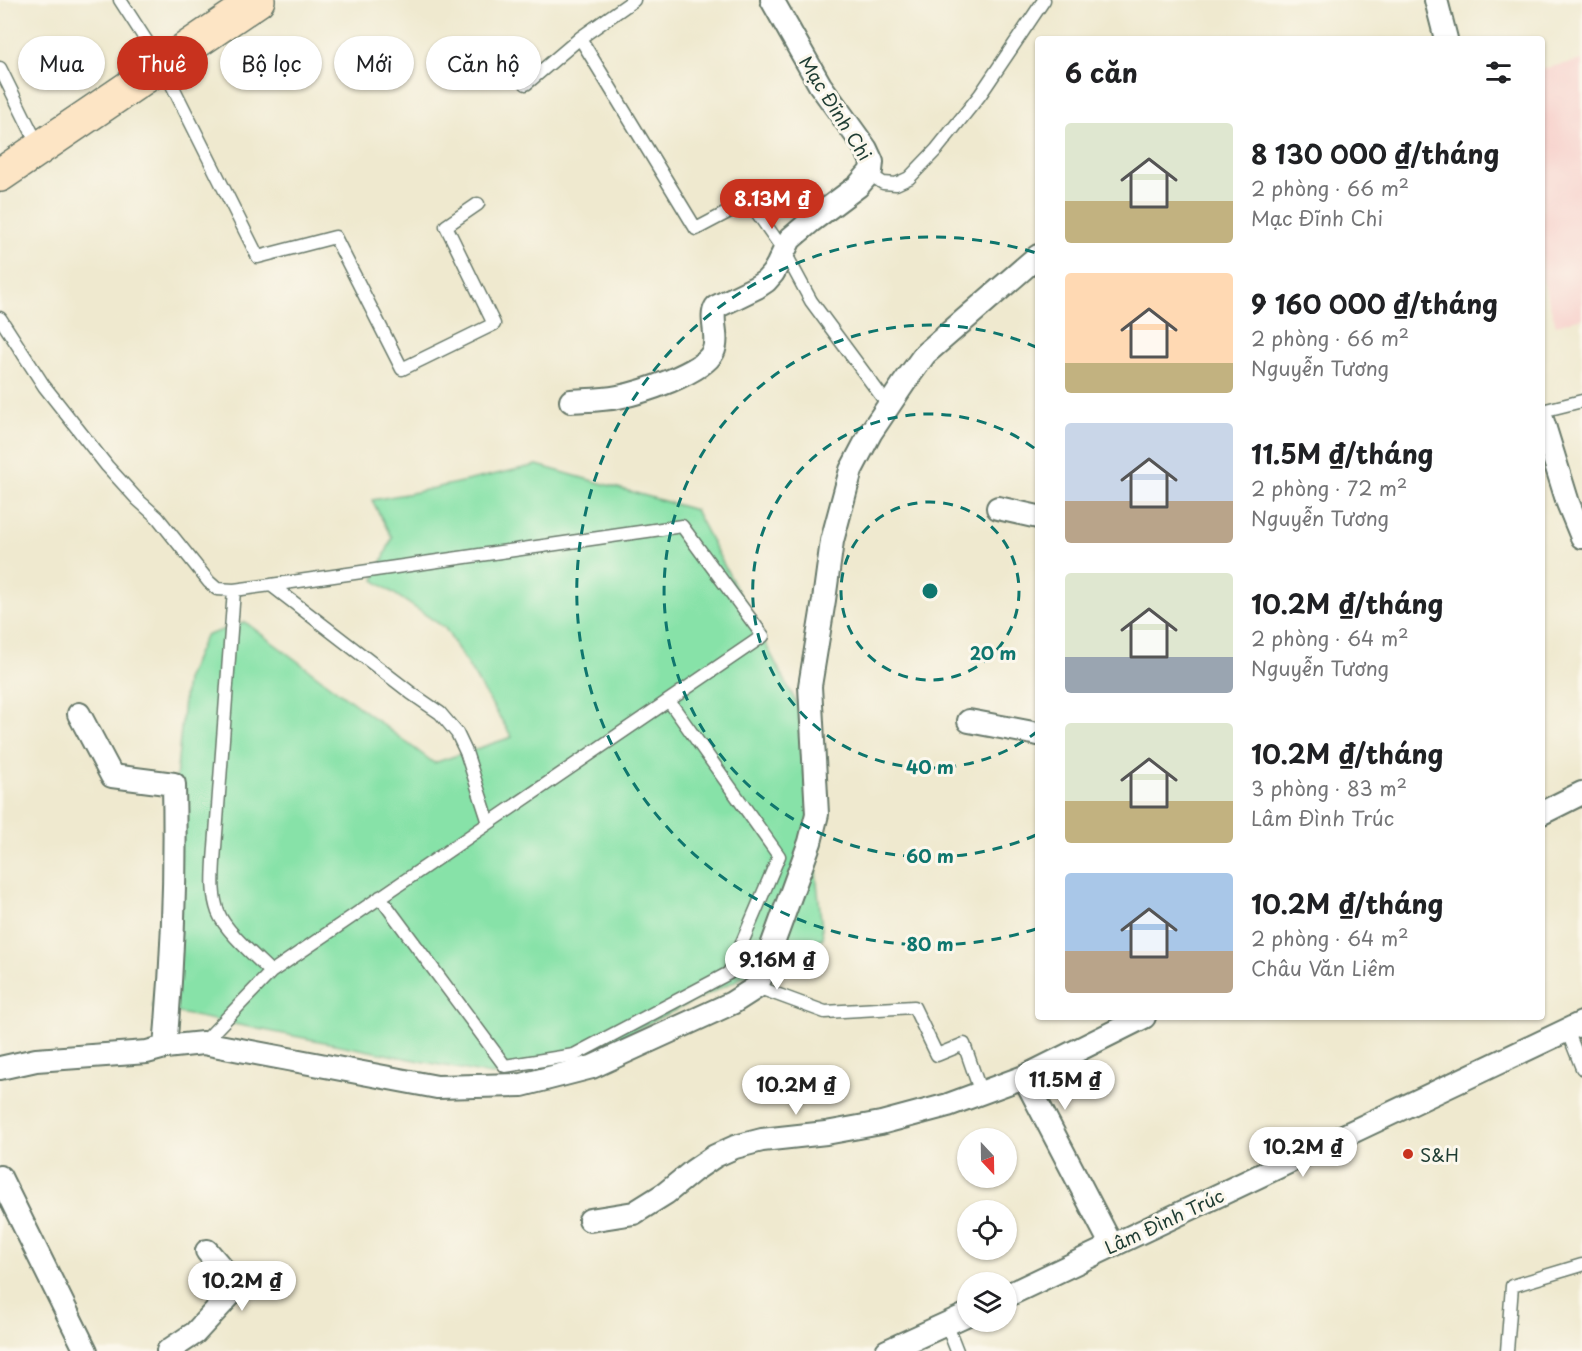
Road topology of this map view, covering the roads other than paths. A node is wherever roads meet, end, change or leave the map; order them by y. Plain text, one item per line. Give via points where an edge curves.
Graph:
1 (120, 0) edge
2 (258, 0) edge
3 (634, 0) edge
4 (772, 0) edge
5 (1044, 0) edge
6 (1436, 0) edge
7 (143, 36) edge
8 (205, 36) edge
9 (1445, 36) edge
10 (580, 38) junction
11 (0, 68) edge
12 (541, 71) edge
13 (125, 90) edge
14 (174, 90) edge
15 (39, 148) junction
16 (868, 173) junction
17 (0, 175) edge
18 (478, 204) dead end
19 (784, 251) junction
20 (1035, 259) edge
21 (0, 318) edge
22 (571, 401) dead end
23 (1582, 401) edge
24 (888, 405) junction
25 (1545, 410) edge
26 (1545, 428) edge
27 (998, 508) dead end
28 (1035, 517) edge
29 (1582, 537) edge
30 (271, 585) junction
31 (234, 590) junction
32 (669, 701) junction
33 (79, 714) dead end
34 (969, 721) dead end
35 (1035, 733) edge
36 (1582, 793) edge
37 (1545, 812) edge
38 (489, 823) junction
39 (380, 897) junction
40 (271, 972) junction
41 (757, 987) junction
42 (1138, 1020) edge
43 (1574, 1026) edge
44 (203, 1043) junction
45 (165, 1047) junction
46 (0, 1068) edge
47 (1582, 1068) edge
48 (1024, 1077) junction
49 (981, 1093) junction
50 (0, 1177) edge
51 (590, 1220) dead end
52 (1113, 1246) junction
53 (207, 1251) dead end
54 (1582, 1264) edge
55 (1017, 1291) edge
56 (957, 1318) edge
57 (946, 1323) junction
58 (86, 1351) edge
59 (168, 1351) edge
60 (887, 1351) edge
61 (957, 1351) edge
62 (1507, 1351) edge

1 - 7 lane
2 - 8 main road
3 - 10 lane
4 - 16 street, Mạc Đĩnh Chi via 820,85 866,149 872,162
5 - 16 lane via 980,95 909,178 896,184 883,183
6 - 9 street
10 - 12 lane
10 - 19 lane via 696,229 749,201
11 - 15 lane
13 - 15 main road
14 - 18 lane via 258,258 335,237 402,369 494,324 446,226
15 - 17 main road
16 - 19 street, Mạc Đĩnh Chi via 858,186 790,239
19 - 22 street, Mạc Đĩnh Chi via 766,280 716,307 714,349 699,365 678,378 617,398
19 - 24 lane via 811,301
20 - 24 street via 925,354
21 - 31 lane via 44,386 107,466 158,518 209,582 217,589
23 - 25 lane
24 - 41 street via 851,470 832,541 810,686 817,814
26 - 29 street
27 - 28 street
30 - 31 lane
30 - 32 lane via 682,526 763,636
30 - 38 lane via 440,713 457,733 466,752
31 - 40 lane via 213,891 219,914 234,935
32 - 38 lane
32 - 39 lane via 779,856 729,973 574,1055 505,1066
33 - 45 street via 112,776 174,784 173,948
34 - 35 street
36 - 37 street
38 - 39 lane
39 - 40 lane
40 - 44 lane
41 - 44 street via 732,1003 592,1067 522,1085 437,1087
41 - 49 lane via 825,1012 914,1007 937,1055 964,1044
42 - 48 street
43 - 47 lane
43 - 52 street, Lâm Đình Trúc
44 - 45 street
45 - 46 street via 147,1052 36,1060
48 - 49 street
48 - 52 street
49 - 51 street via 881,1123 735,1147 715,1156 634,1213
50 - 58 street
52 - 55 street, Lâm Đình Trúc
53 - 59 street via 226,1273 231,1286 229,1296 195,1333
54 - 62 lane via 1512,1286
56 - 57 street
57 - 60 street
57 - 61 lane

